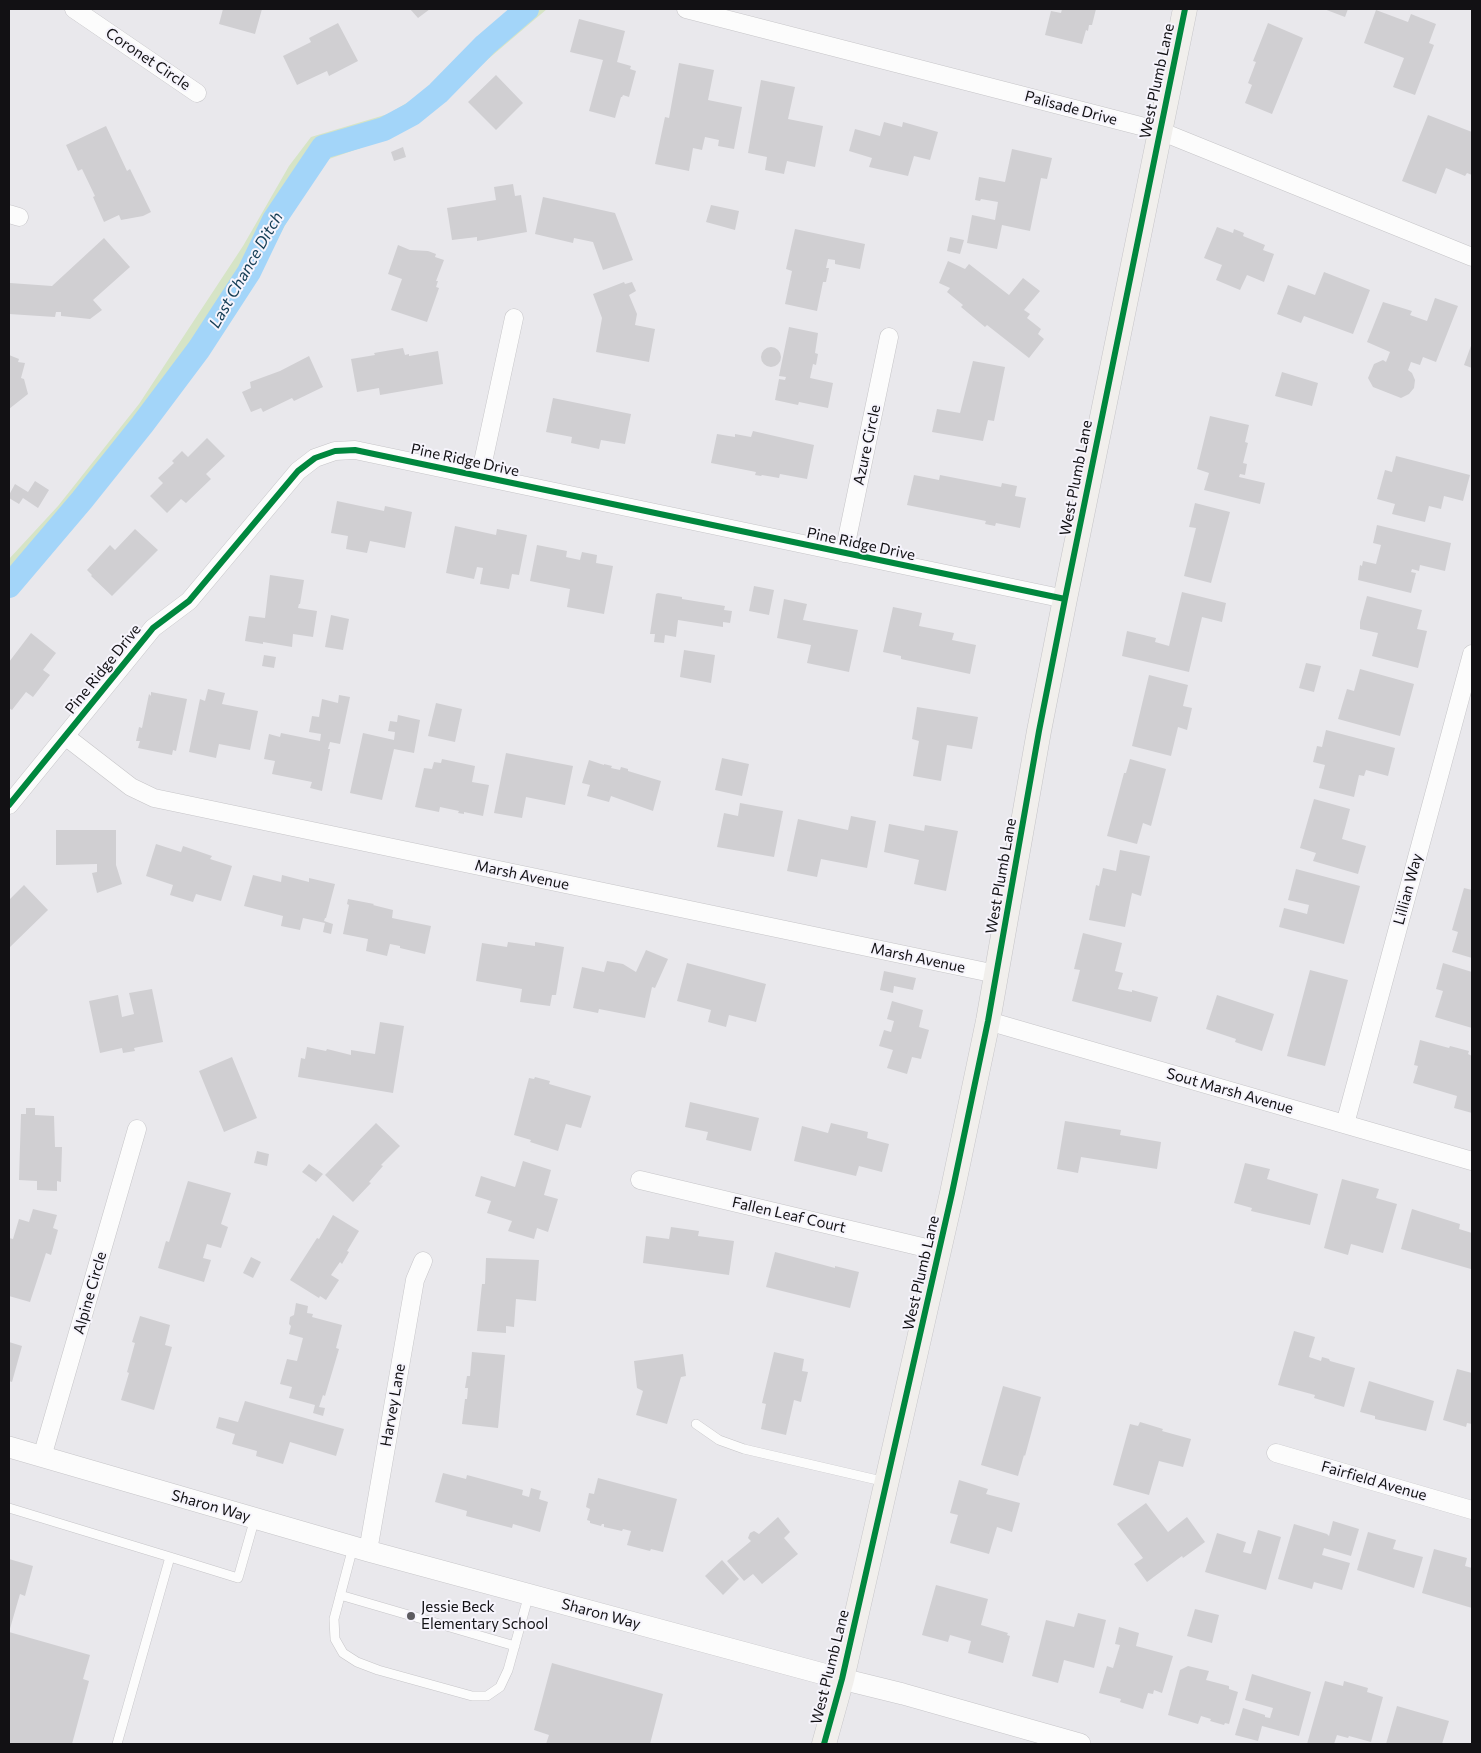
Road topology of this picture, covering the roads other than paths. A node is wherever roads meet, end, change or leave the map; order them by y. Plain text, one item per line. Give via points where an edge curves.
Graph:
1 (74, 9) edge
2 (686, 9) edge
3 (1185, 9) edge
4 (197, 93) dead end
5 (1160, 131) junction
6 (1472, 257) edge
7 (514, 318) dead end
8 (889, 337) dead end
9 (480, 476) junction
10 (844, 553) junction
11 (1065, 599) junction
12 (1472, 654) edge
13 (64, 736) junction
14 (9, 805) edge
15 (996, 974) junction
16 (988, 1021) junction
17 (1345, 1124) junction
18 (137, 1129) dead end
19 (1472, 1161) edge
20 (640, 1180) dead end
21 (939, 1251) junction
22 (424, 1261) dead end
23 (696, 1424) dead end
24 (9, 1447) edge
25 (1276, 1453) dead end
26 (42, 1457) junction
27 (887, 1482) junction
28 (9, 1508) edge
29 (1472, 1510) edge
30 (255, 1518) junction
31 (360, 1548) junction
32 (170, 1557) junction
33 (529, 1594) junction
34 (340, 1595) junction
35 (515, 1646) junction
36 (842, 1679) junction
37 (117, 1744) edge
38 (824, 1744) edge
39 (1080, 1744) edge

1 - 4 street, Coronet Circle
2 - 5 street, Palisade Drive
3 - 5 main road, West Plumb Lane
5 - 6 street, Palisade Drive
5 - 11 main road, West Plumb Lane
7 - 9 street
8 - 10 street, Azure Circle
9 - 10 street, Pine Ridge Drive
9 - 13 street, Pine Ridge Drive via 355,450 335,451 315,458 298,470 189,601 153,628
10 - 11 street, Pine Ridge Drive
11 - 15 main road, West Plumb Lane
12 - 17 street, Lillian Way
13 - 14 street, Pine Ridge Drive
13 - 15 street, Marsh Avenue via 125,783 154,798
15 - 16 main road, West Plumb Lane
16 - 17 street, Sout Marsh Avenue
16 - 21 main road, West Plumb Lane
17 - 19 street, Sout Marsh Avenue
18 - 26 street, Alpine Circle
20 - 21 street, Fallen Leaf Court
21 - 27 main road, West Plumb Lane
22 - 31 street, Harvey Lane via 415,1280
23 - 27 lane via 719,1440 744,1449
24 - 26 street, Sharon Way
25 - 29 street, Fairfield Avenue
26 - 30 street, Sharon Way
27 - 36 main road, West Plumb Lane
28 - 32 lane
30 - 31 street, Sharon Way
30 - 32 lane via 238,1578
31 - 33 street, Sharon Way
31 - 34 lane
32 - 37 lane
33 - 35 lane
33 - 36 street, Sharon Way
34 - 35 lane
34 - 35 lane via 334,1619 335,1639 343,1653 378,1670 472,1696 487,1696 500,1687
36 - 38 main road, West Plumb Lane
36 - 39 street, Sharon Way

